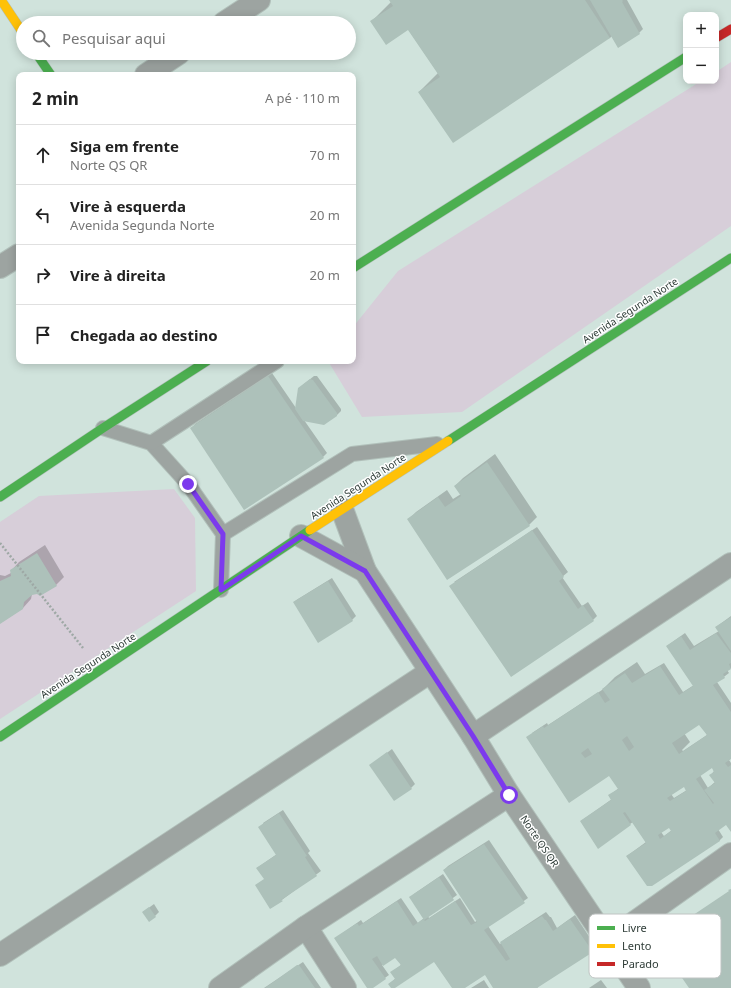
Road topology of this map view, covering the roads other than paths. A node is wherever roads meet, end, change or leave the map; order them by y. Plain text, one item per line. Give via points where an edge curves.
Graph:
1 (1, 0) edge
2 (259, 0) edge
3 (235, 16) edge
4 (16, 22) edge
5 (731, 29) edge
6 (719, 36) edge
7 (683, 59) edge
8 (41, 60) edge
9 (168, 60) edge
10 (49, 72) edge
11 (150, 72) edge
12 (16, 257) edge
13 (731, 258) edge
14 (356, 266) edge
15 (0, 267) edge
16 (202, 364) edge
17 (272, 364) edge
18 (103, 428) junction
19 (151, 443) junction
20 (442, 444) junction
21 (0, 497) edge
22 (342, 509) junction
23 (223, 534) junction
24 (301, 536) junction
25 (731, 564) edge
26 (365, 571) junction
27 (221, 590) junction
28 (430, 672) junction
29 (473, 736) junction
30 (0, 737) edge
31 (509, 795) junction
32 (731, 854) edge
33 (646, 914) edge
34 (589, 915) edge
35 (306, 927) junction
36 (0, 955) edge
37 (632, 978) edge
38 (220, 988) edge
39 (345, 988) edge
40 (639, 988) edge

1 - 4 main road
2 - 3 street
5 - 6 main road
7 - 14 main road
8 - 10 main road
9 - 11 street
12 - 15 street
13 - 20 main road, Avenida Segunda Norte
16 - 18 main road
17 - 19 lane
18 - 19 lane
18 - 21 main road
19 - 23 lane via 188,484
20 - 22 main road, Avenida Segunda Norte
20 - 23 lane via 352,454
22 - 24 main road, Avenida Segunda Norte
22 - 26 street, Norte QS QR
23 - 27 lane
24 - 26 street, Norte QS QR
24 - 27 main road, Avenida Segunda Norte
25 - 29 street
26 - 28 street, Norte QS QR
27 - 30 main road, Avenida Segunda Norte
28 - 29 street, Norte QS QR
28 - 36 street
29 - 31 street, Norte QS QR
31 - 34 street, Norte QS QR
31 - 35 street
32 - 33 street
35 - 38 street
35 - 39 street
37 - 40 street, Norte QS QR

